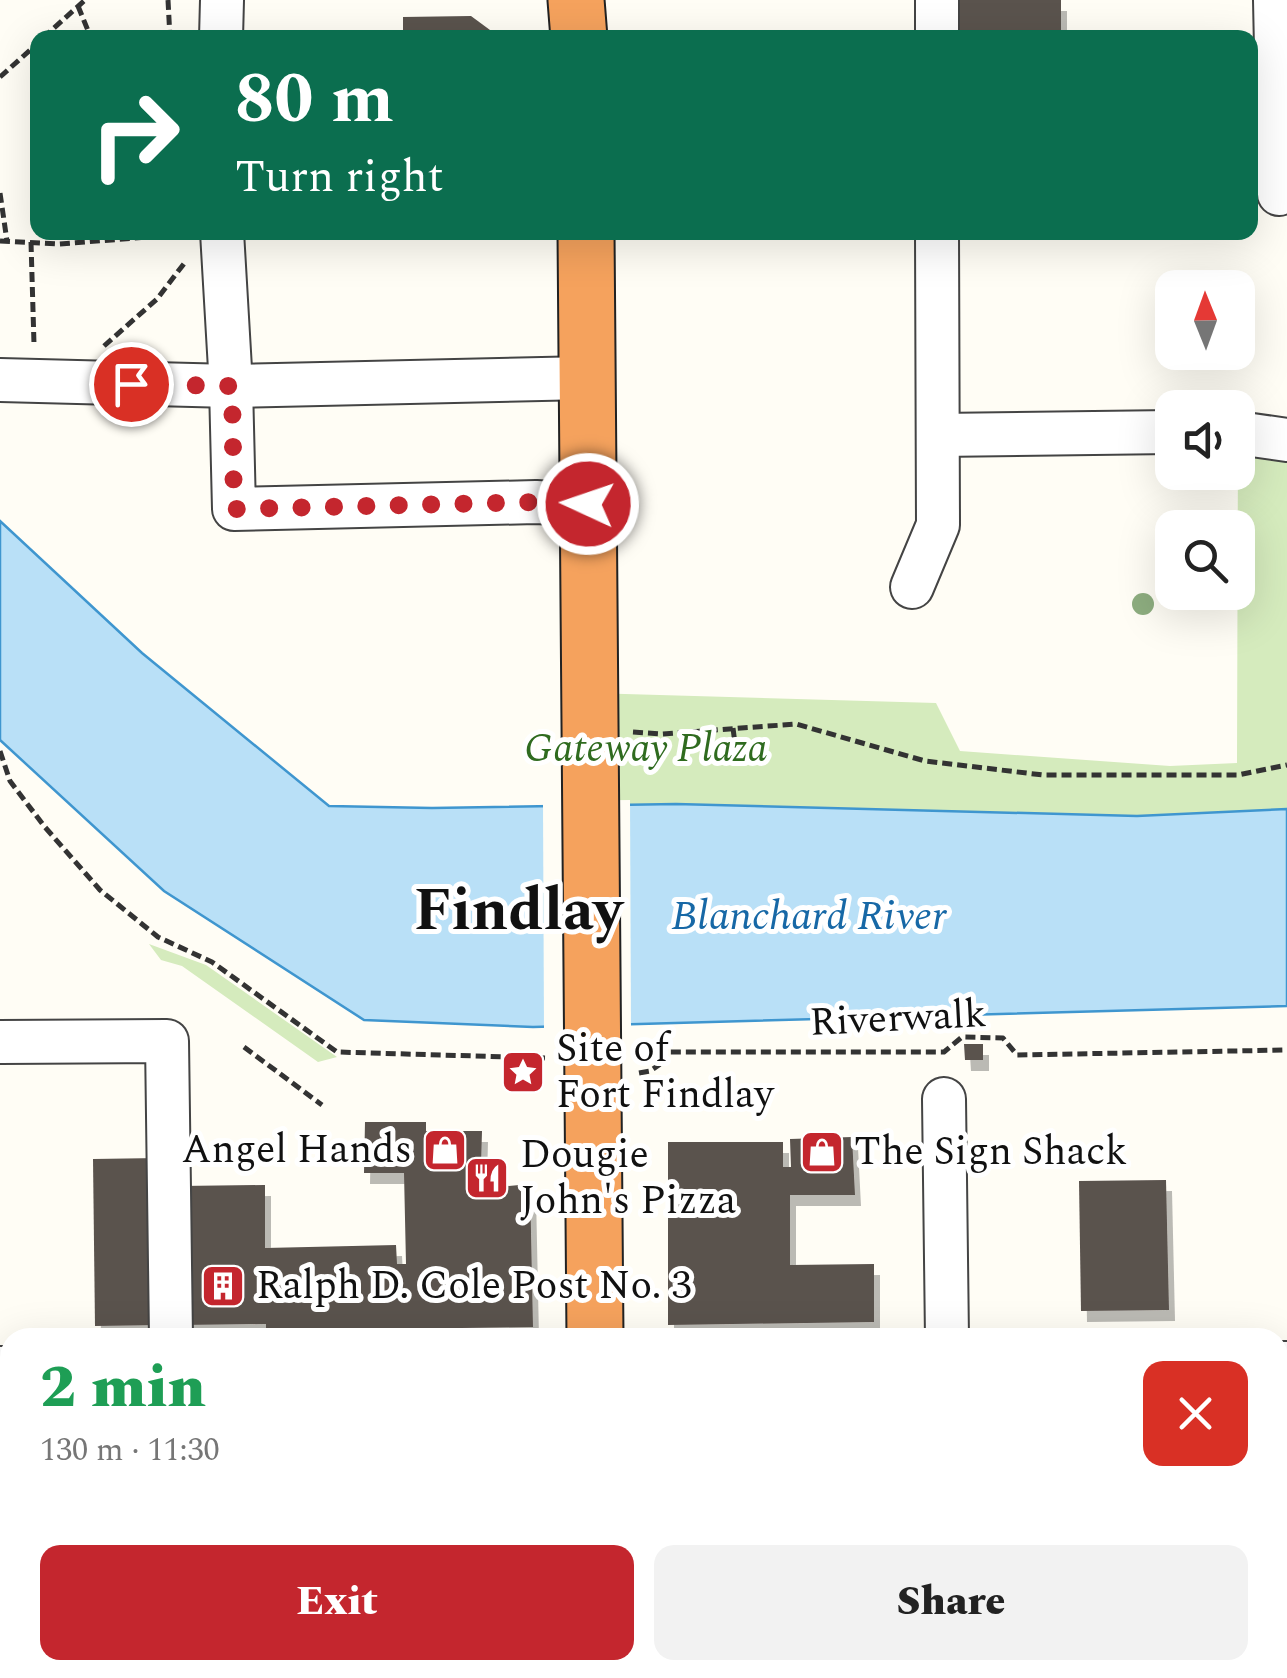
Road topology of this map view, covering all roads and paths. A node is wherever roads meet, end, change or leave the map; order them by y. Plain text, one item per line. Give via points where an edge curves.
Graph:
1 (85, 0) edge
2 (168, 0) edge
3 (222, 0) edge
4 (576, 0) edge
5 (936, 0) edge
6 (1275, 0) edge
7 (78, 6) junction
8 (52, 30) edge
9 (88, 30) edge
10 (170, 30) edge
11 (221, 30) edge
12 (578, 30) edge
13 (937, 30) edge
14 (30, 50) edge
15 (0, 76) edge
16 (0, 193) edge
17 (1272, 194) edge
18 (112, 240) edge
19 (206, 240) edge
20 (586, 240) edge
21 (937, 240) edge
22 (4, 241) edge
23 (32, 242) junction
24 (188, 259) dead end
25 (587, 378) junction
26 (33, 381) edge
27 (232, 386) junction
28 (1155, 432) edge
29 (1255, 435) edge
30 (938, 436) junction
31 (1287, 440) edge
32 (588, 504) junction
33 (912, 587) dead end
34 (733, 728) junction
35 (590, 729) junction
36 (0, 751) edge
37 (736, 752) dead end
38 (1287, 765) edge
39 (0, 1042) edge
40 (244, 1047) dead end
41 (1287, 1050) edge
42 (592, 1063) junction
43 (944, 1099) dead end
44 (322, 1105) dead end
45 (171, 1328) edge
46 (594, 1328) edge
47 (947, 1328) edge

1 - 7 path
2 - 10 path
3 - 11 street
4 - 12 highway
5 - 13 street
6 - 17 street
7 - 8 path
7 - 9 path
14 - 15 path
16 - 22 path
18 - 23 path
19 - 27 street
20 - 25 highway
21 - 30 street
22 - 23 path
23 - 26 path
24 - 26 path via 157,299
25 - 27 street
25 - 32 highway
26 - 27 street
27 - 32 street via 234,509
28 - 30 street
29 - 31 street
30 - 33 street via 938,525
32 - 35 highway
34 - 35 path via 662,734
34 - 37 path
34 - 38 path via 796,724 925,762 1043,775 1238,776
35 - 42 highway
36 - 42 path via 10,781 100,890 158,937 212,962 337,1052
39 - 45 street via 167,1041
40 - 44 path
41 - 42 path, Riverwalk via 1017,1054 1003,1038 962,1037 944,1052 661,1052 650,1072
42 - 46 highway
43 - 47 street

